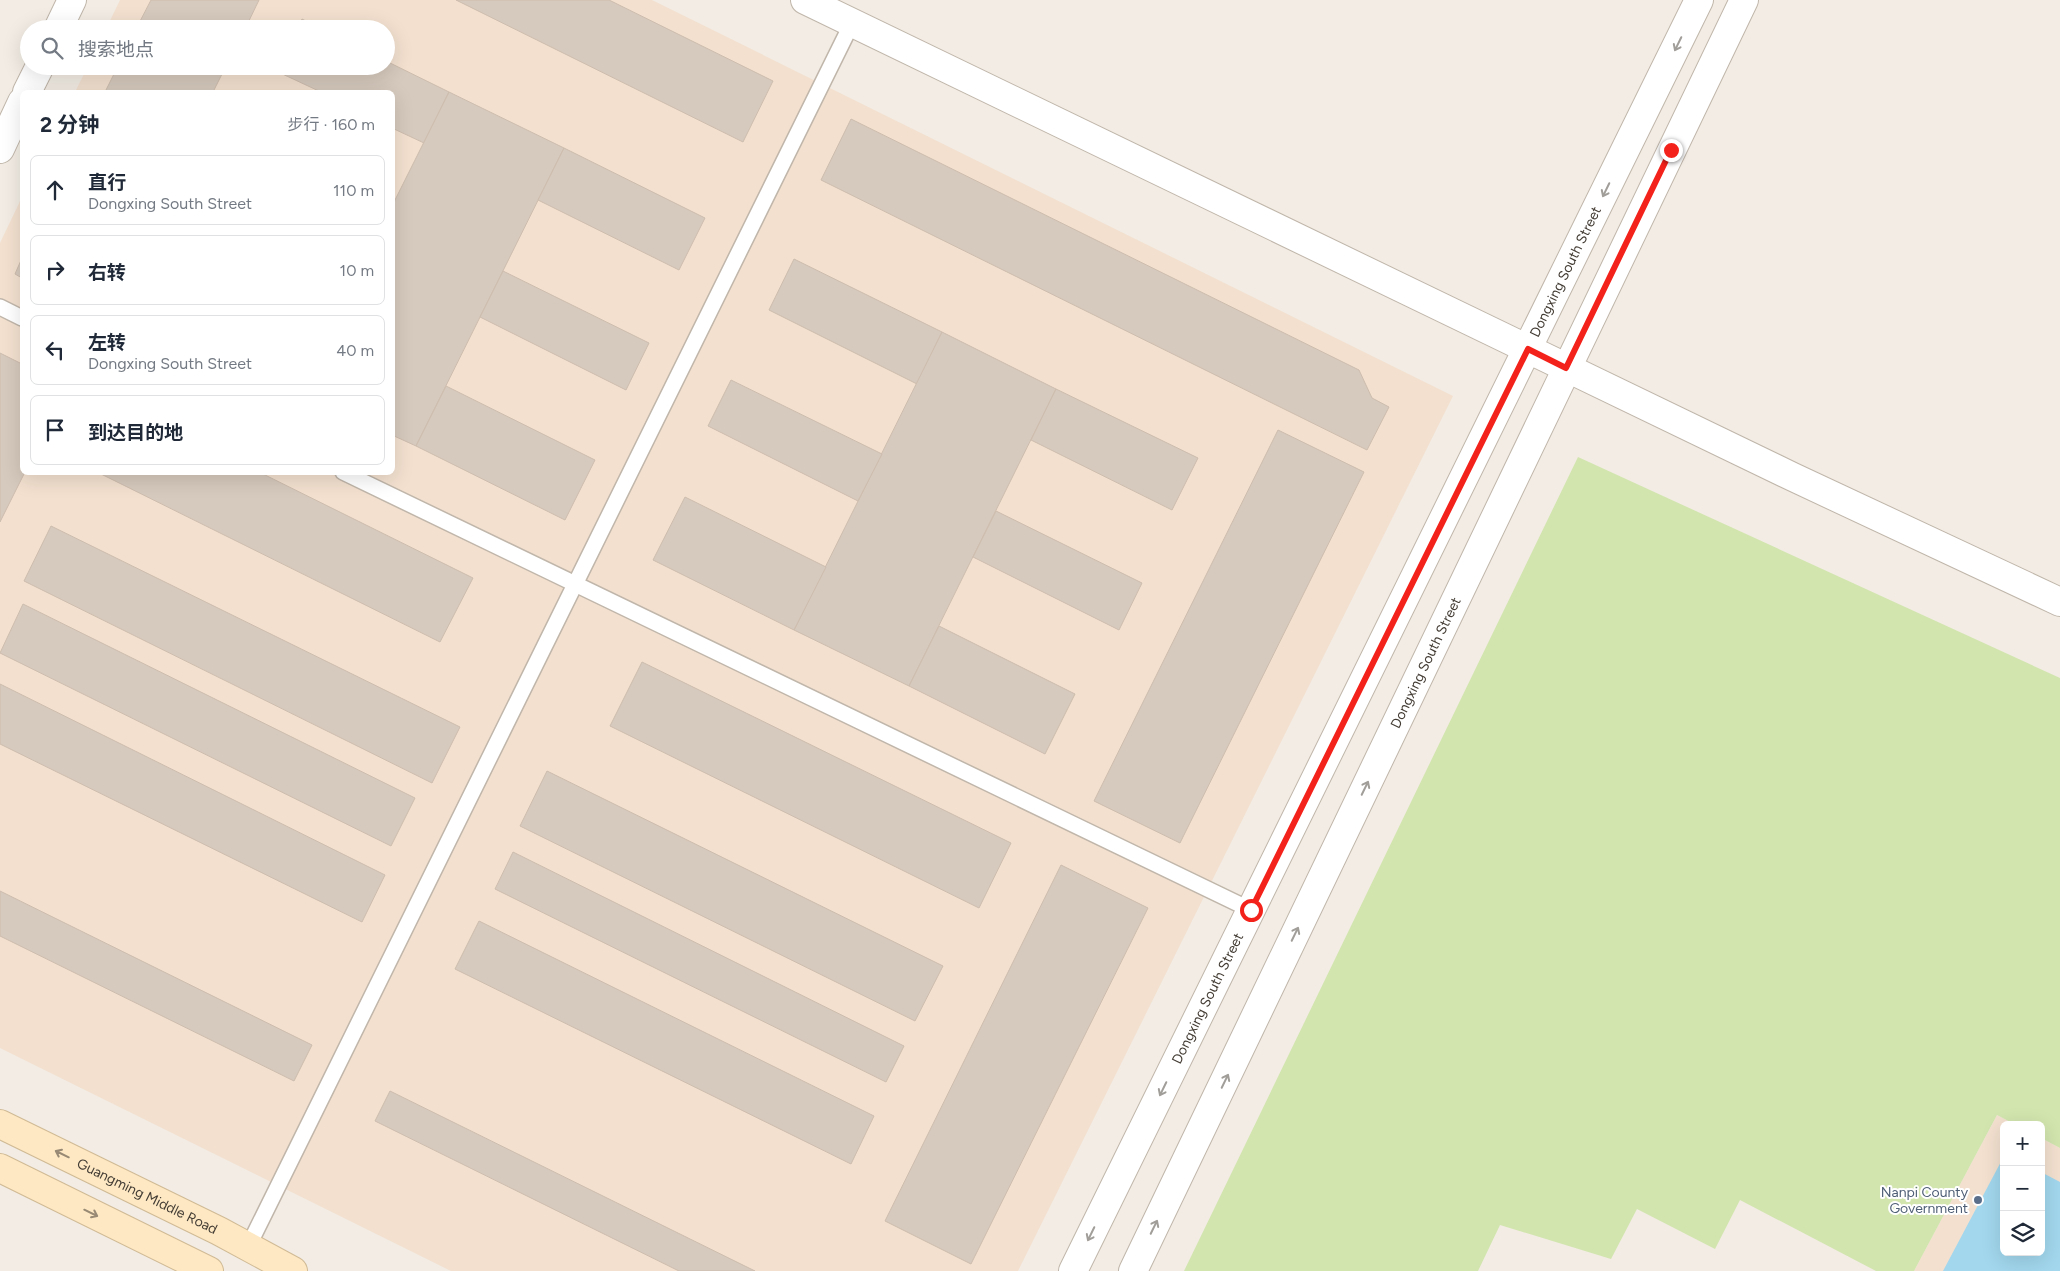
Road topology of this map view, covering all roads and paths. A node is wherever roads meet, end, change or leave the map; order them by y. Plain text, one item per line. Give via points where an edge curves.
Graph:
1 (72, 0) edge
2 (805, 0) edge
3 (1699, 0) edge
4 (1744, 0) edge
5 (62, 20) edge
6 (852, 23) junction
7 (36, 75) edge
8 (28, 90) edge
9 (20, 106) edge
10 (0, 149) edge
11 (0, 307) edge
12 (20, 317) edge
13 (1528, 349) junction
14 (1566, 368) junction
15 (349, 475) edge
16 (575, 584) junction
17 (2060, 602) edge
18 (1251, 910) junction
19 (0, 1124) edge
20 (0, 1168) edge
21 (248, 1247) junction
22 (209, 1271) edge
23 (293, 1271) edge
24 (1073, 1271) edge
25 (1133, 1271) edge

1 - 5 street
2 - 6 street
3 -> 13 street, Dongxing South Street
4 - 14 street, Dongxing South Street
6 - 13 street
6 - 16 lane
7 - 8 street
9 - 10 street
11 - 12 lane
13 - 14 street
13 - 18 street, Dongxing South Street
14 - 17 street
25 -> 14 street, Dongxing South Street
15 - 16 lane
16 - 18 lane
16 - 21 lane
18 -> 24 street, Dongxing South Street
21 -> 19 main road, Guangming Middle Road
20 -> 22 main road
21 - 23 main road, Guangming Middle Road

